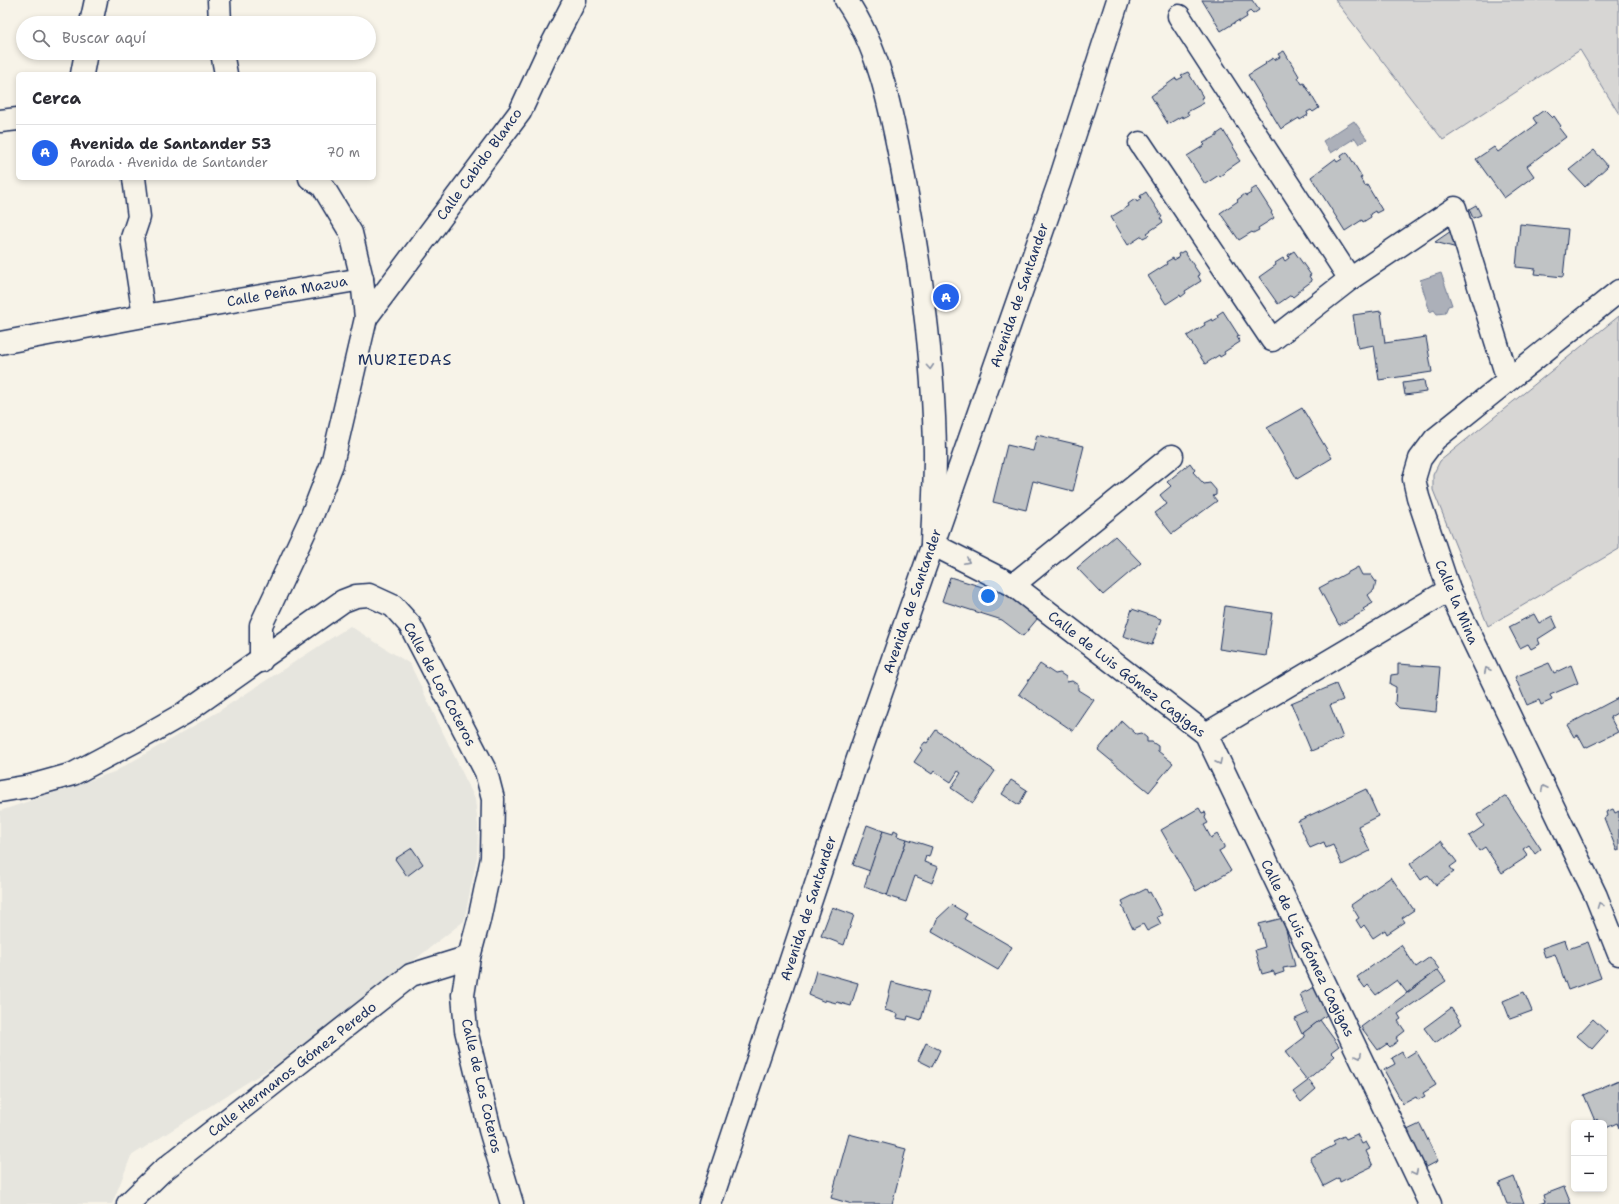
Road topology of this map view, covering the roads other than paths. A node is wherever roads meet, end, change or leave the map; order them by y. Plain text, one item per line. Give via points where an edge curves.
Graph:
1 (96, 0) edge
2 (219, 0) edge
3 (575, 0) edge
4 (846, 0) edge
5 (1118, 0) edge
6 (93, 16) edge
7 (220, 16) edge
8 (1179, 16) dead end
9 (85, 60) edge
10 (223, 60) edge
11 (82, 72) edge
12 (226, 72) edge
13 (16, 119) edge
14 (0, 121) edge
15 (1140, 143) dead end
16 (134, 180) edge
17 (313, 180) edge
18 (362, 279) junction
19 (1350, 279) junction
20 (1619, 290) edge
21 (144, 316) junction
22 (366, 318) junction
23 (0, 343) edge
24 (1508, 380) junction
25 (1172, 456) dead end
26 (932, 544) junction
27 (1013, 585) junction
28 (1449, 590) junction
29 (261, 660) junction
30 (1206, 734) junction
31 (0, 792) edge
32 (1619, 954) edge
33 (469, 957) junction
34 (128, 1204) edge
35 (512, 1204) edge
36 (710, 1204) edge
37 (1430, 1204) edge

1 - 6 main road
2 - 7 main road
3 - 22 main road, Calle Cabido Blanco via 520,112
4 -> 26 main road via 863,28 875,56 907,192 927,328 935,453
5 - 26 main road, Avenida de Santander via 1058,183
8 - 19 main road
9 - 11 main road
10 - 12 main road
13 - 14 main road
15 - 19 main road via 1272,340
16 - 21 main road via 138,217 132,238
17 - 18 main road, Calle Peña Mazua via 322,186 351,233
18 - 21 main road, Calle Peña Mazua
18 - 22 main road
19 - 24 main road via 1455,208
20 - 24 main road, Calle la Mina
21 - 23 main road, Calle Peña Mazua
22 - 29 main road via 332,464 311,518 261,624
24 - 28 main road, Calle la Mina via 1435,439 1420,459 1414,479
25 - 27 main road
26 -> 27 main road, Calle de Luis Gómez Cagigas
26 - 36 main road, Avenida de Santander via 856,763
27 - 30 main road, Calle de Luis Gómez Cagigas
28 - 30 main road
32 -> 28 main road, Calle la Mina via 1596,896
29 - 31 main road, Calle de Los Coteros via 183,714 72,774
29 - 33 main road, Calle de Los Coteros via 343,601 356,596 369,595 393,606 410,625 486,772 493,799 492,858
30 -> 37 main road, Calle de Luis Gómez Cagigas
33 - 34 main road, Calle Hermanos Gómez Peredo via 411,975 161,1172
33 - 35 main road, Calle de Los Coteros via 463,995 466,1030 490,1130

